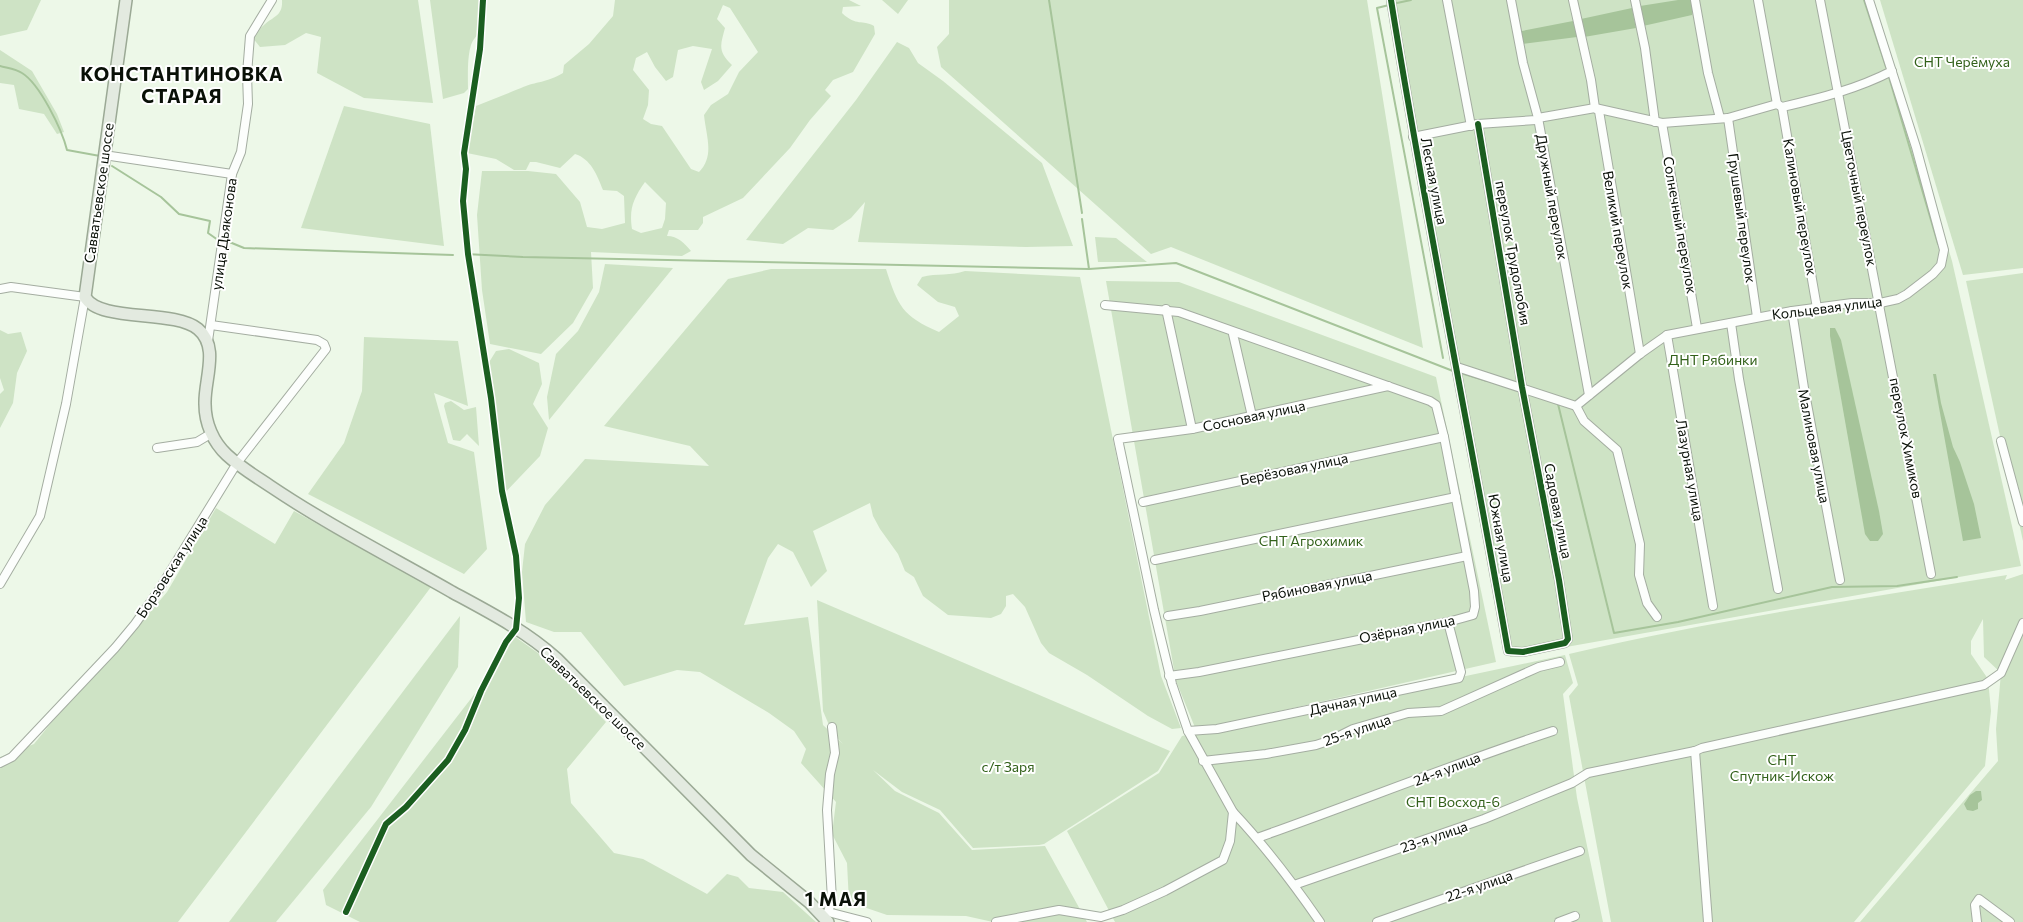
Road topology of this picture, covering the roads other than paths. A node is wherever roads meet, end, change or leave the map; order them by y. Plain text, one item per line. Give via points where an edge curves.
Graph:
1 (126, 0) edge
2 (272, 0) edge
3 (1391, 0) edge
4 (1447, 0) edge
5 (1511, 0) edge
6 (1573, 0) edge
7 (1635, 0) edge
8 (1695, 0) edge
9 (1758, 0) edge
10 (1820, 0) edge
11 (1869, 0) edge
12 (1892, 71) junction
13 (1838, 94) junction
14 (1780, 106) junction
15 (1595, 108) junction
16 (1538, 118) junction
17 (1724, 118) junction
18 (1658, 122) junction
19 (1474, 125) junction
20 (1413, 137) junction
21 (104, 155) junction
22 (232, 174) junction
23 (0, 289) edge
24 (85, 297) junction
25 (1880, 303) junction
26 (1104, 305) dead end
27 (1817, 308) junction
28 (1166, 309) junction
29 (1792, 311) junction
30 (1757, 317) junction
31 (1731, 323) junction
32 (211, 325) junction
33 (1697, 328) junction
34 (1237, 333) junction
35 (1667, 335) junction
36 (208, 342) junction
37 (1640, 354) junction
38 (1457, 367) junction
39 (1388, 386) junction
40 (1522, 387) junction
41 (1589, 395) junction
42 (1576, 406) junction
43 (1252, 416) junction
44 (1192, 429) junction
45 (212, 434) junction
46 (1444, 437) junction
47 (2001, 441) dead end
48 (157, 448) dead end
49 (237, 463) junction
50 (1456, 497) junction
51 (1143, 502) dead end
52 (2023, 522) edge
53 (1467, 556) junction
54 (1155, 560) dead end
55 (1932, 574) dead end
56 (1840, 580) dead end
57 (0, 584) edge
58 (1778, 589) dead end
59 (1713, 606) dead end
60 (1168, 616) dead end
61 (1657, 617) dead end
62 (1448, 622) junction
63 (2023, 623) edge
64 (1568, 639) joint
65 (1560, 662) dead end
66 (1169, 676) junction
67 (832, 727) dead end
68 (1188, 731) junction
69 (1553, 731) dead end
70 (1695, 751) junction
71 (1204, 762) junction
72 (0, 763) edge
73 (1233, 812) junction
74 (1257, 838) junction
75 (1580, 851) dead end
76 (1294, 885) junction
77 (1575, 916) dead end
78 (827, 917) edge
79 (868, 922) edge
80 (996, 922) edge
81 (1320, 922) edge
82 (1377, 922) edge
83 (1559, 922) edge
84 (1708, 922) edge
85 (1977, 922) edge
86 (2010, 922) edge

1 - 21 main road, Савватьевское шоссе
2 - 22 street, улица Дьяконова via 250,36 248,104 240,152
3 - 20 street, Лесная улица
4 - 19 street, переулок Трудолюбия
5 - 16 street, Дружный переулок
6 - 15 street, Великий переулок
7 - 18 street, Солнечный переулок
8 - 17 street, Грушевый переулок via 1708,73
9 - 14 street, Калиновый переулок
10 - 13 street, Цветочный переулок
11 - 12 street, Кольцевая улица
12 - 13 street
12 - 25 street, Кольцевая улица via 1916,147 1944,258 1933,274 1907,294
13 - 14 street
13 - 25 street, Цветочный переулок
14 - 17 street
14 - 27 street, Калиновый переулок
15 - 16 street
15 - 18 street
15 - 37 street, Великий переулок
16 - 19 street
16 - 41 street, Дружный переулок
17 - 18 street
17 - 30 street, Грушевый переулок
18 - 33 street, Солнечный переулок
19 - 20 street
19 - 40 street, переулок Трудолюбия
20 - 38 street, Лесная улица
21 - 22 street
21 - 24 main road, Савватьевское шоссе
22 - 32 street, улица Дьяконова
23 - 24 street via 11,287
24 - 36 main road via 99,309 186,323 199,330
24 - 57 street via 66,404 40,516
25 - 27 street, Кольцевая улица
25 - 55 street, переулок Химиков
26 - 28 street
27 - 29 street, Кольцевая улица
28 - 34 street
28 - 44 street
29 - 30 street, Кольцевая улица
29 - 56 street, Малиновая улица
30 - 31 street, Кольцевая улица
31 - 33 street, Кольцевая улица
31 - 58 street
32 - 36 street, улица Дьяконова
32 - 49 street, Борзовская улица via 319,341 326,347
33 - 35 street, Кольцевая улица
34 - 39 street
34 - 43 street via 1233,334
35 - 37 street, Кольцевая улица
35 - 59 street, Лазурная улица
36 - 45 main road, улица Дьяконова via 210,352 204,404
37 - 41 street, Кольцевая улица
38 - 40 street
38 - 64 street, Южная улица via 1508,651 1523,652 1565,643
39 - 43 street, Сосновая улица
39 - 46 street, Озёрная улица via 1436,405
40 - 42 street
40 - 64 street, Садовая улица
41 - 42 street, Кольцевая улица
42 - 61 street via 1584,421 1617,450 1640,544 1639,575 1647,603
43 - 44 street, Сосновая улица
44 - 66 street, Сосновая улица via 1118,438
45 - 48 street via 197,442
45 - 49 main road, улица Дьяконова via 222,450
46 - 50 street, Озёрная улица
46 - 51 street, Берёзовая улица
47 - 52 street
49 - 72 street, Борзовская улица via 135,624 12,757
49 - 78 main road, Савватьевское шоссе via 297,504 534,641 557,660 751,855
50 - 53 street, Озёрная улица
50 - 54 street
53 - 60 street, Рябиновая улица
53 - 62 street, Озёрная улица via 1474,590 1473,615
62 - 66 street, Озёрная улица
62 - 68 street, Дачная улица via 1461,672 1459,678 1218,729
63 - 70 street, 23-я улица via 2001,673 1984,686
65 - 71 street, 25-я улица via 1538,667 1441,711 1408,713 1353,729 1316,745
66 - 68 street
67 - 78 street via 835,753 827,810 832,900
68 - 71 street
69 - 74 street, 24-я улица via 1468,759
70 - 76 street, 23-я улица via 1588,773 1572,783 1484,819
70 - 84 street
71 - 73 street
73 - 74 street
73 - 80 street via 1230,841 1223,860 1148,899 1101,917 1059,910
74 - 76 street
75 - 82 street, 22-я улица
76 - 81 street
77 - 83 street
78 - 79 street
85 - 86 street via 1976,904 1979,899

